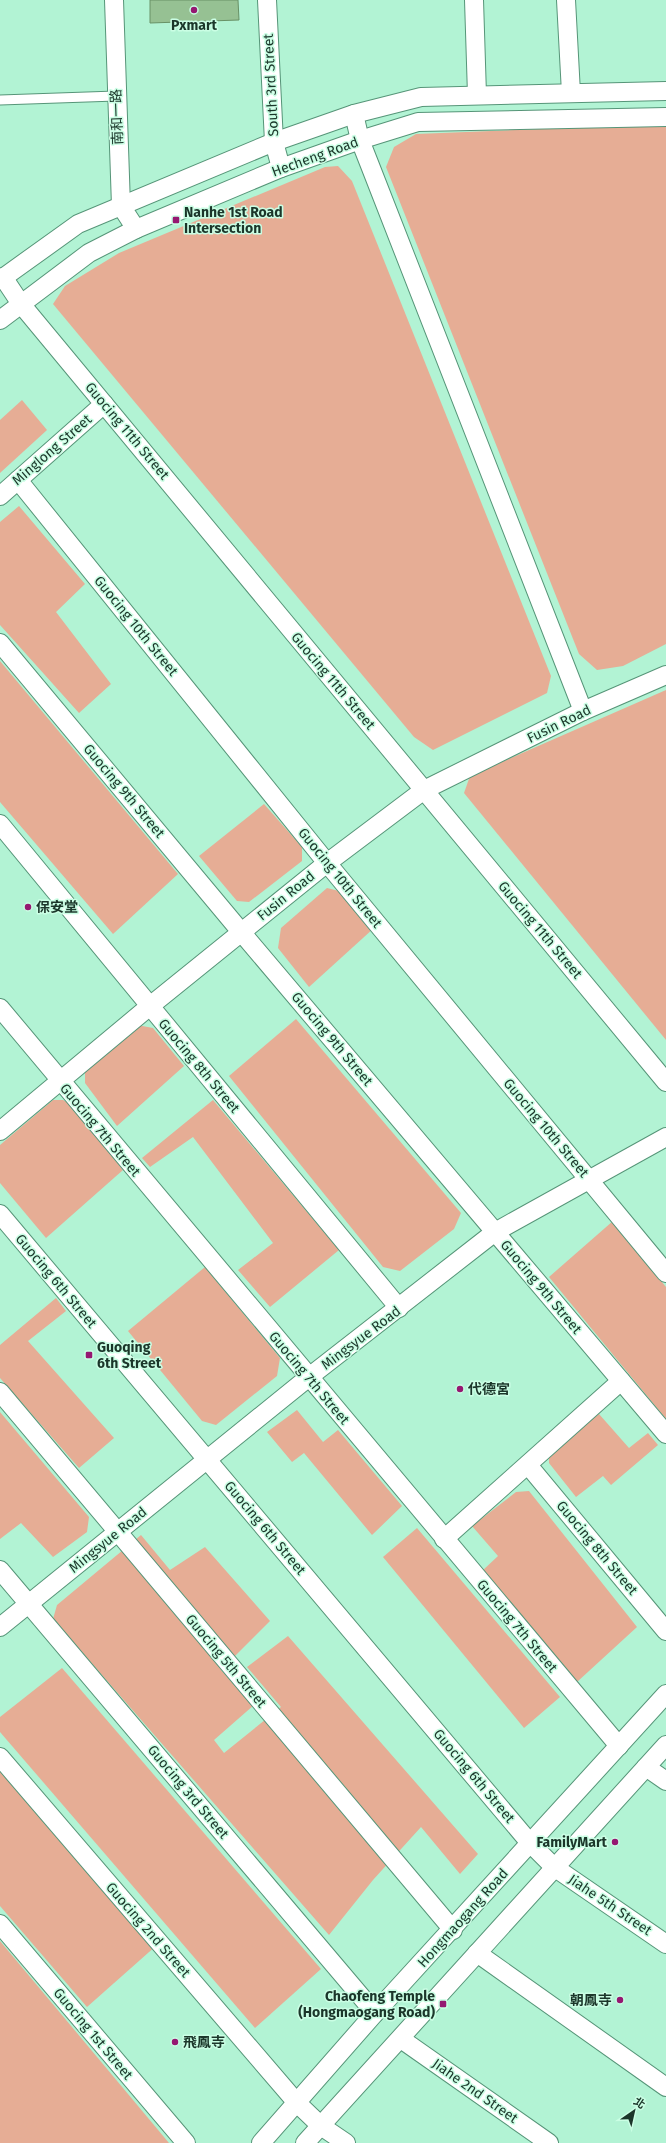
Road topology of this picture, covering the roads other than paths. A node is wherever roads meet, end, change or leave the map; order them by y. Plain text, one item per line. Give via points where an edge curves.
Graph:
1 (114, 0) edge
2 (267, 0) edge
3 (474, 0) edge
4 (566, 0) edge
5 (666, 91) edge
6 (571, 93) junction
7 (477, 95) junction
8 (116, 96) junction
9 (0, 100) edge
10 (354, 114) junction
11 (666, 117) edge
12 (360, 140) junction
13 (274, 142) junction
14 (282, 168) junction
15 (121, 206) junction
16 (136, 229) junction
17 (2, 279) edge
18 (21, 304) junction
19 (0, 320) edge
20 (104, 404) junction
21 (18, 480) junction
22 (0, 496) edge
23 (0, 643) edge
24 (666, 675) edge
25 (583, 711) junction
26 (424, 790) junction
27 (0, 824) edge
28 (327, 863) junction
29 (242, 933) junction
30 (150, 1006) junction
31 (0, 1008) edge
32 (60, 1082) junction
33 (666, 1082) edge
34 (0, 1131) edge
35 (666, 1137) edge
36 (589, 1179) junction
37 (0, 1214) edge
38 (495, 1232) junction
39 (666, 1273) edge
40 (399, 1308) junction
41 (309, 1378) junction
42 (621, 1381) junction
43 (0, 1392) edge
44 (666, 1434) edge
45 (207, 1460) junction
46 (528, 1465) junction
47 (118, 1532) junction
48 (444, 1539) junction
49 (0, 1570) edge
50 (29, 1604) junction
51 (0, 1627) edge
52 (666, 1630) edge
53 (666, 1694) edge
54 (666, 1745) edge
55 (619, 1746) junction
56 (0, 1757) edge
57 (646, 1767) junction
58 (666, 1780) edge
59 (530, 1843) junction
60 (554, 1867) junction
61 (0, 1924) edge
62 (453, 1930) junction
63 (666, 1944) edge
64 (477, 1953) junction
65 (375, 2013) junction
66 (401, 2039) junction
67 (666, 2087) edge
68 (297, 2103) junction
69 (321, 2126) junction
70 (186, 2143) edge
71 (260, 2143) edge
72 (305, 2143) edge
73 (346, 2143) edge
74 (548, 2143) edge

1 - 8 street, 南和一路
2 - 13 street, South 3rd Street
3 - 7 street
4 - 6 street
5 - 6 street, Hecheng Road
6 - 7 street, Hecheng Road
7 - 10 street, Hecheng Road via 421,97
8 - 9 lane
8 - 15 street, 南和一路
10 - 12 street
10 - 13 street, Hecheng Road
11 - 12 street, Hecheng Road via 418,122
12 - 14 street, Hecheng Road
12 - 25 street
13 - 14 street, South 3rd Street
13 - 15 street, Hecheng Road
14 - 16 street, Hecheng Road
15 - 16 street
15 - 17 street, Hecheng Road via 78,224
16 - 18 street, Hecheng Road via 89,253
17 - 18 street, Guocing 11th Street
18 - 19 street, Hecheng Road
18 - 20 street, Guocing 11th Street
20 - 21 street, Minglong Street
20 - 26 street, Guocing 11th Street
21 - 22 street, Minglong Street
21 - 28 street, Guocing 10th Street
23 - 29 street, Guocing 9th Street
24 - 25 street, Fusin Road
25 - 26 street, Fusin Road
26 - 28 street, Fusin Road
26 - 33 street, Guocing 11th Street
27 - 30 street, Guocing 8th Street
28 - 29 street, Fusin Road
28 - 36 street, Guocing 10th Street
29 - 30 street, Fusin Road
29 - 38 street, Guocing 9th Street
30 - 32 street, Fusin Road
30 - 40 street, Guocing 8th Street
31 - 32 street, Guocing 7th Street
32 - 34 street, Fusin Road
32 - 41 street, Guocing 7th Street
35 - 36 street, Mingsyue Road
36 - 38 street, Mingsyue Road
36 - 39 street, Guocing 10th Street
37 - 45 street, Guocing 6th Street
38 - 40 street, Mingsyue Road
38 - 42 street, Guocing 9th Street
40 - 41 street, Mingsyue Road
41 - 45 street, Mingsyue Road
41 - 48 street, Guocing 7th Street
42 - 44 street, Guocing 9th Street
42 - 46 street
43 - 47 street, Guocing 5th Street
45 - 47 street, Mingsyue Road
45 - 59 street, Guocing 6th Street
46 - 48 street
46 - 52 street, Guocing 8th Street
47 - 50 street, Mingsyue Road
47 - 62 street, Guocing 5th Street
48 - 55 street, Guocing 7th Street
49 - 50 street, Guocing 3rd Street
50 - 51 street, Mingsyue Road
50 - 65 street, Guocing 3rd Street
53 - 55 street, Hongmaogang Road
54 - 57 street
55 - 59 street, Hongmaogang Road
56 - 68 street, Guocing 2nd Street
57 - 58 street
57 - 60 street
59 - 60 street, Guocing 6th Street
59 - 62 street, Hongmaogang Road
60 - 63 street, Jiahe 5th Street
60 - 64 street
61 - 70 street, Guocing 1st Street
62 - 65 street, Hongmaogang Road
64 - 66 street
64 - 67 street
65 - 68 street, Hongmaogang Road
66 - 69 street
66 - 74 street, Jiahe 2nd Street
68 - 69 street, Guocing 2nd Street
68 - 71 street, Hongmaogang Road
69 - 72 street
69 - 73 street, Guocing 2nd Street

